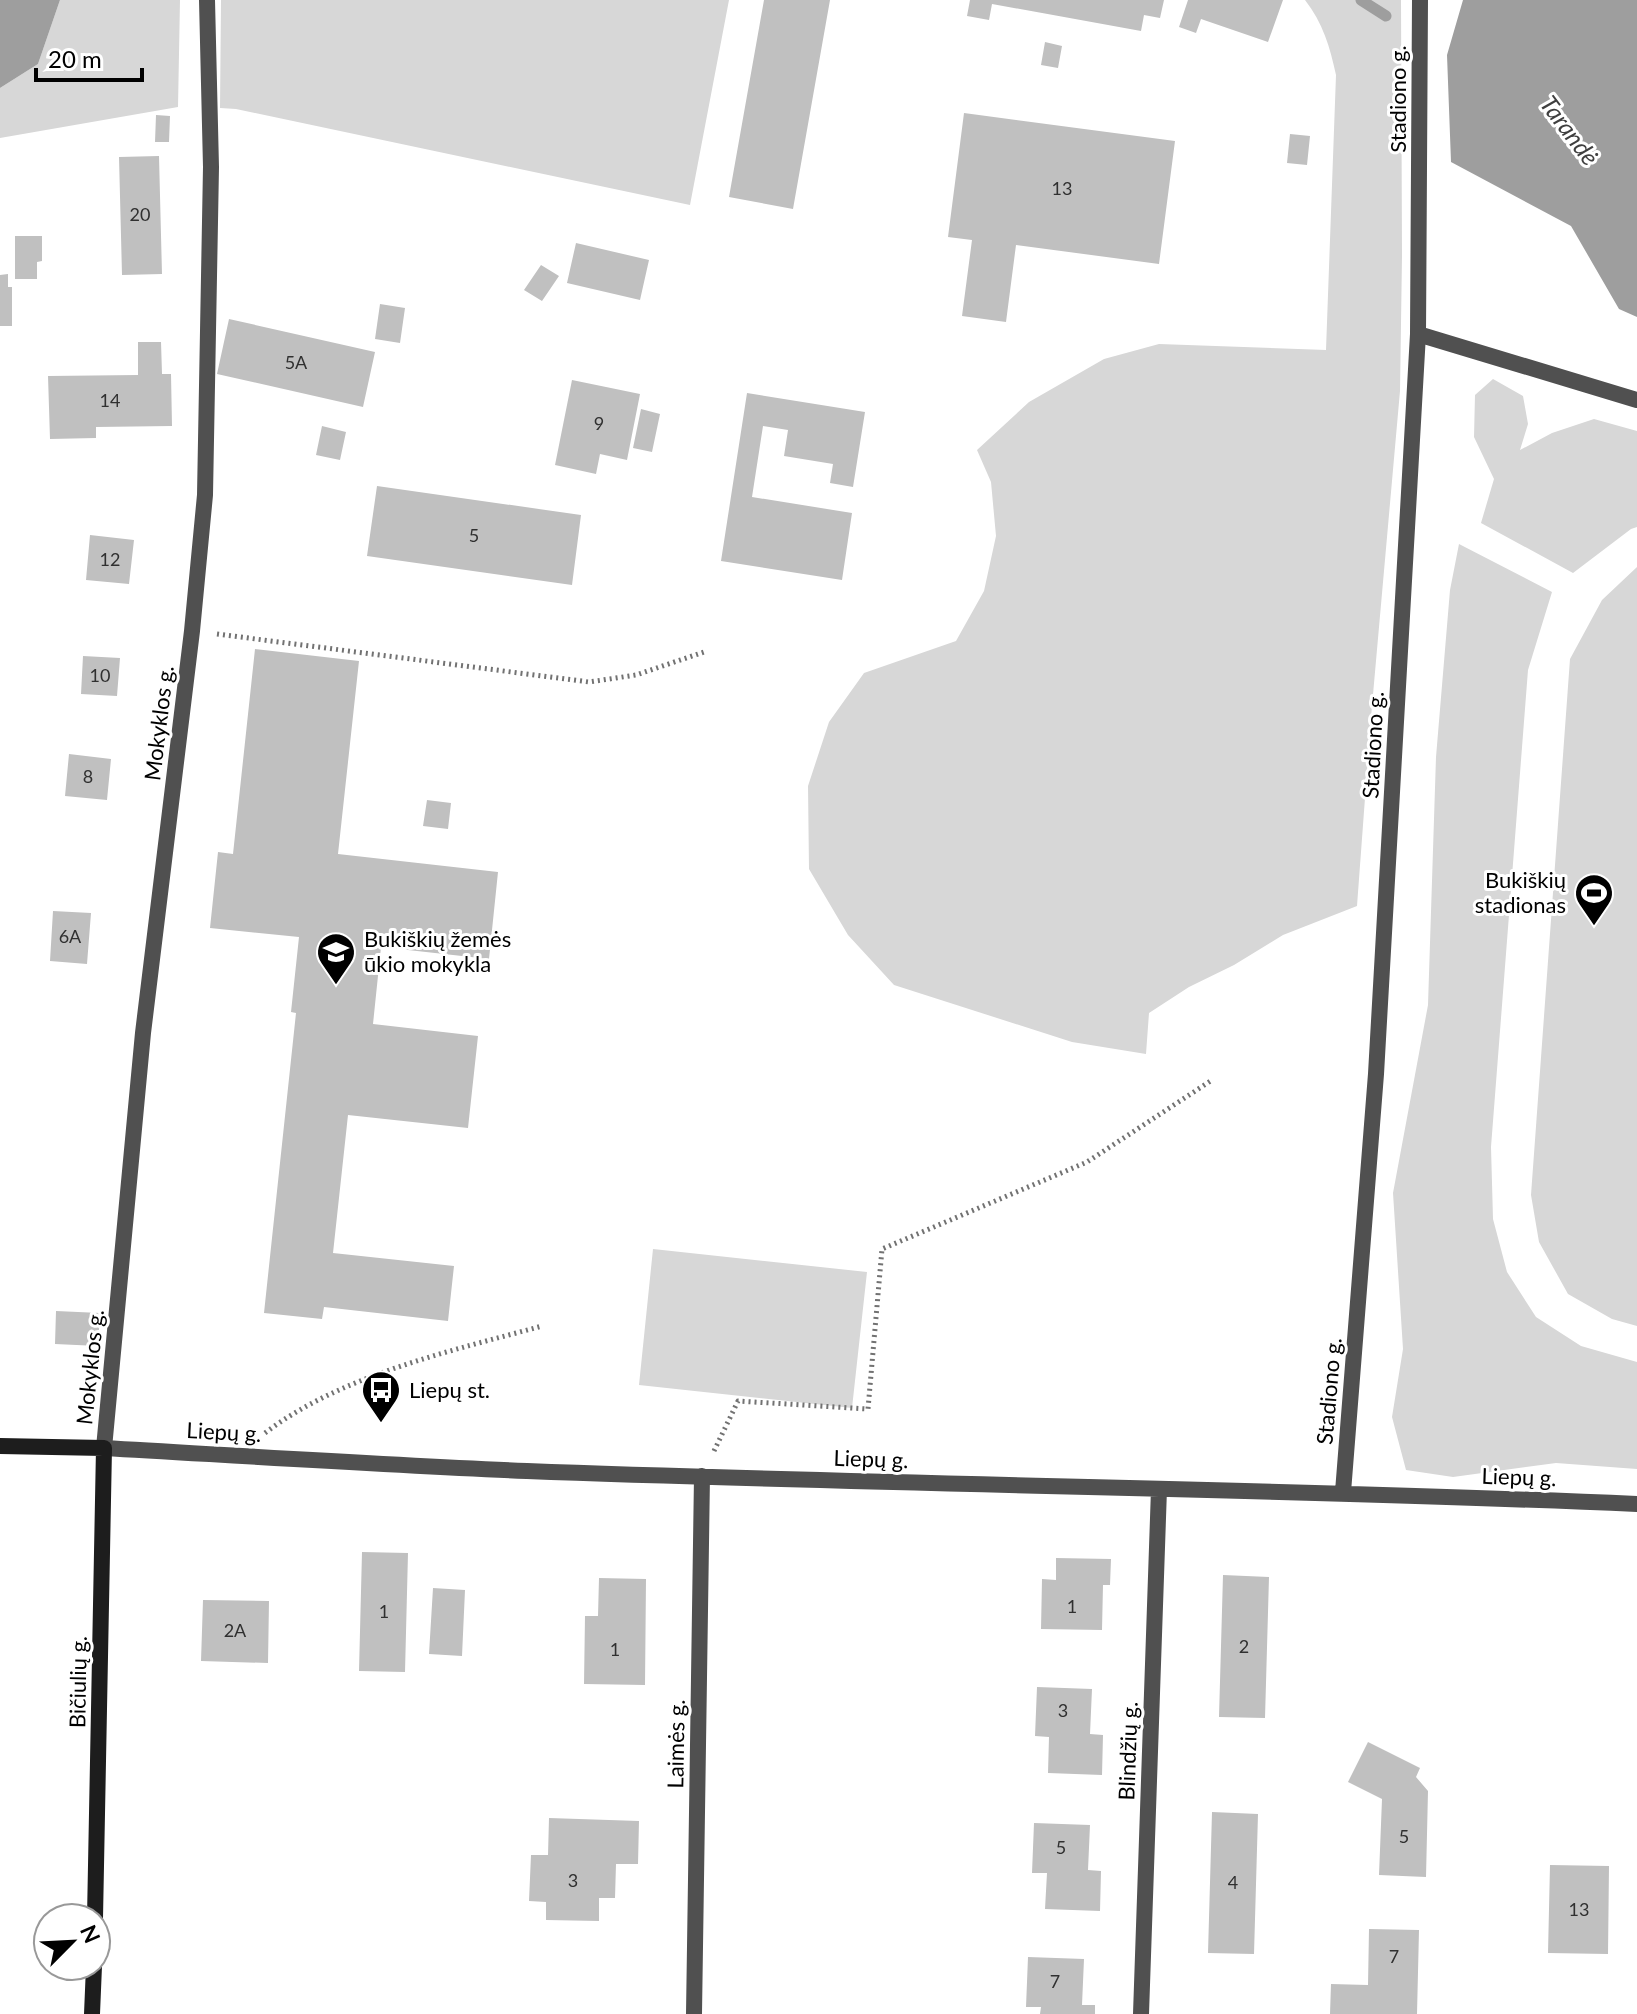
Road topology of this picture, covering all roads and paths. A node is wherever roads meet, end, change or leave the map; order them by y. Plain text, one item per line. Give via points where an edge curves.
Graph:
1 (207, 0) edge
2 (1420, 0) edge
3 (1418, 334) junction
4 (1637, 400) edge
5 (192, 631) junction
6 (704, 652) dead end
7 (1212, 1080) dead end
8 (542, 1326) dead end
9 (0, 1446) edge
10 (104, 1448) junction
11 (236, 1455) junction
12 (702, 1476) junction
13 (1159, 1489) junction
14 (1343, 1492) junction
15 (1637, 1504) edge
16 (95, 1902) edge
17 (93, 1982) edge
18 (92, 2014) edge
19 (694, 2014) edge
20 (1141, 2014) edge

1 - 5 street, Mokyklos g. via 207,459
2 - 3 street, Stadiono g.
3 - 4 street
3 - 14 street, Stadiono g. via 1376,1074
5 - 6 path via 589,682 636,675
5 - 10 street, Mokyklos g. via 143,1033
7 - 12 path via 1087,1162 882,1249 868,1409 738,1401
8 - 11 path via 395,1367 289,1414
9 - 10 street
10 - 11 street, Liepų g.
10 - 16 street, Bičiulių g.
11 - 12 street, Liepų g.
12 - 13 street, Liepų g.
12 - 19 street, Laimės g.
13 - 14 street, Liepų g.
13 - 20 street, Blindžių g.
14 - 15 street, Liepų g.
17 - 18 street

